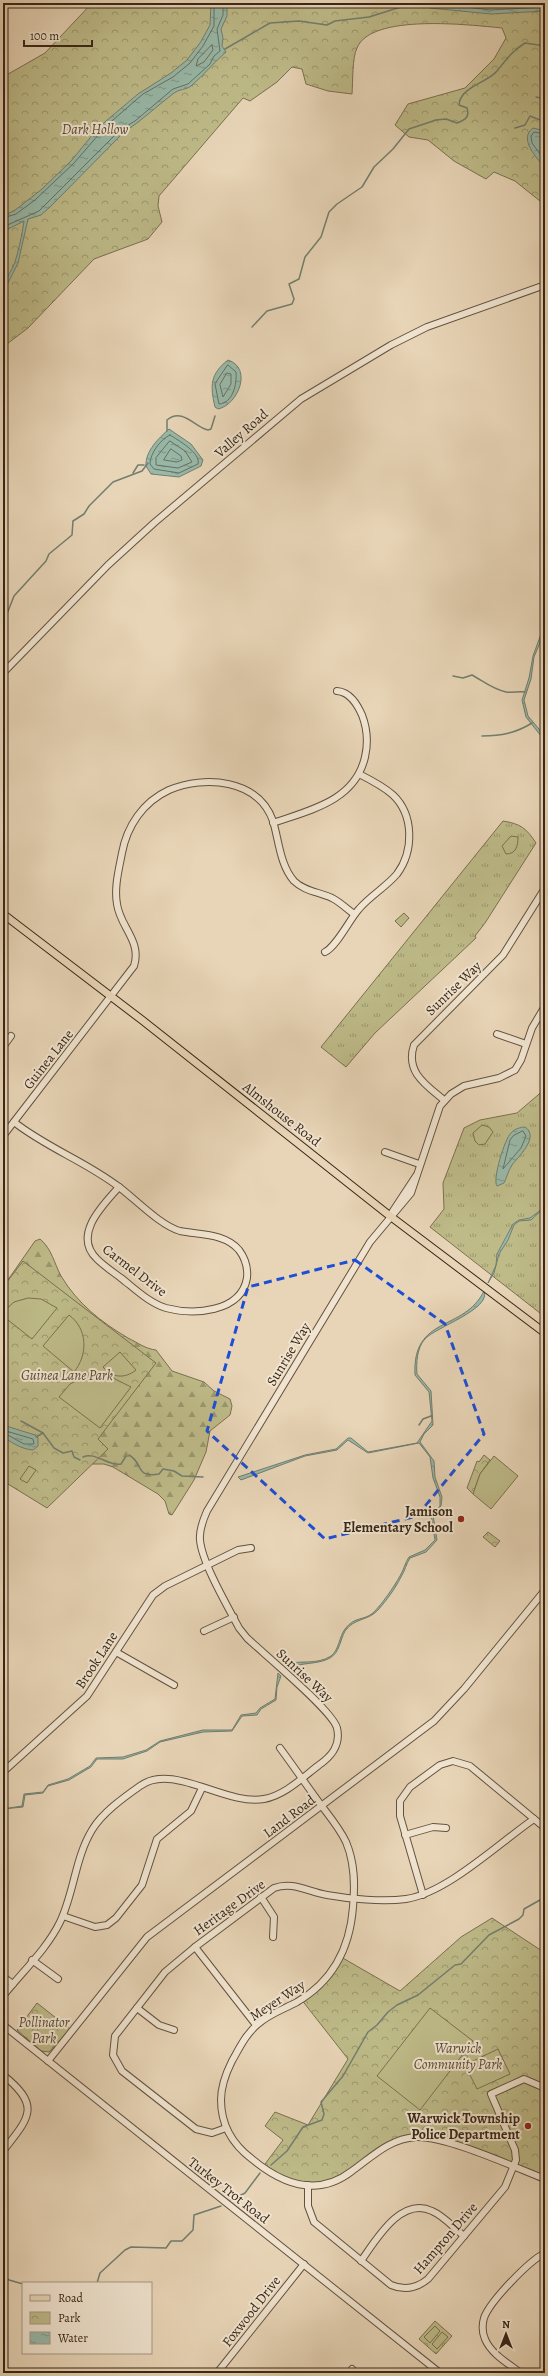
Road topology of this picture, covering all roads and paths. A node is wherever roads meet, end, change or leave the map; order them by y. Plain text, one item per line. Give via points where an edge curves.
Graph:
1 (545, 285) edge
2 (3, 673) edge
3 (337, 691) dead end
4 (359, 774) junction
5 (273, 823) junction
6 (545, 888) edge
7 (3, 914) edge
8 (354, 914) junction
9 (325, 952) dead end
10 (112, 996) junction
11 (545, 1006) edge
12 (497, 1034) dead end
13 (11, 1036) dead end
14 (526, 1044) junction
15 (3, 1047) edge
16 (444, 1100) junction
17 (14, 1122) junction
18 (3, 1136) edge
19 (385, 1152) dead end
20 (420, 1164) junction
21 (119, 1187) junction
22 (390, 1216) junction
23 (545, 1333) edge
24 (251, 1548) dead end
25 (208, 1565) junction
26 (545, 1592) edge
27 (234, 1617) junction
28 (204, 1631) dead end
29 (116, 1652) junction
30 (174, 1686) dead end
31 (280, 1748) dead end
32 (3, 1772) edge
33 (302, 1778) junction
34 (202, 1788) junction
35 (322, 1806) junction
36 (534, 1819) junction
37 (446, 1828) dead end
38 (545, 1828) edge
39 (405, 1835) junction
40 (423, 1895) junction
41 (262, 1897) junction
42 (354, 1898) junction
43 (63, 1916) junction
44 (273, 1937) dead end
45 (195, 1947) junction
46 (32, 1960) junction
47 (3, 1977) edge
48 (58, 1979) dead end
49 (13, 1984) junction
50 (3, 1996) edge
51 (137, 2008) junction
52 (3, 2025) edge
53 (256, 2025) junction
54 (174, 2030) dead end
55 (48, 2061) junction
56 (3, 2075) edge
57 (545, 2088) edge
58 (226, 2128) junction
59 (4, 2149) edge
60 (513, 2167) junction
61 (545, 2179) edge
62 (308, 2185) junction
63 (464, 2236) junction
64 (545, 2253) edge
65 (361, 2261) junction
66 (304, 2264) junction
67 (217, 2373) edge
68 (440, 2373) edge
69 (521, 2373) edge

1 - 2 street, Valley Road via 427,327 302,398 154,523 103,570
3 - 4 street via 347,694 353,700 364,723 367,749
4 - 5 street via 351,787 337,798
4 - 8 street via 385,788 397,800 408,821 409,838 405,859 396,874
5 - 8 street, Guinea Lane via 284,864 292,879 301,887 334,899
5 - 10 street, Guinea Lane via 266,808 251,794 221,782 177,787 146,806 132,823 125,839 116,888 118,910 135,944 135,960 129,974
6 - 16 street, Sunrise Way via 503,955 414,1045 411,1060 416,1076
7 - 10 main road, Almshouse Road
8 - 9 street via 332,947
10 - 17 street, Guinea Lane
10 - 22 main road, Almshouse Road
11 - 14 street, Sunrise Way
12 - 14 street
13 - 15 street
14 - 16 street, Sunrise Way via 521,1060 511,1072 499,1078 464,1086
16 - 20 street, Sunrise Way via 436,1114
17 - 18 street, Guinea Lane
17 - 21 street, Carmel Drive via 42,1143 92,1167
19 - 20 street
20 - 22 street, Sunrise Way via 416,1176 394,1206
21 - 21 street, Carmel Drive via 172,1228 221,1238 234,1245 242,1254 247,1270 245,1286 240,1296 214,1309 181,1310 164,1307 148,1299 97,1259 88,1241 90,1226
22 - 23 main road, Almshouse Road
22 - 25 street, Sunrise Way via 370,1242 208,1511 200,1535 201,1549
24 - 25 street, Brook Lane via 238,1550
25 - 27 street, Sunrise Way
25 - 29 street, Brook Lane via 165,1586 153,1595
26 - 35 street, Land Road via 446,1710 417,1735
27 - 28 street
27 - 33 street, Sunrise Way via 247,1638 334,1721 338,1734 335,1750
29 - 30 street
29 - 32 street, Brook Lane via 88,1696
31 - 33 street, Meyer Way
33 - 34 street, Sunrise Way via 281,1793 259,1799 238,1798
33 - 35 street, Meyer Way
34 - 43 street via 191,1811 157,1839 142,1885 116,1918 106,1925 95,1927
34 - 43 street, Sunrise Way via 168,1778 150,1780 140,1785 105,1814 88,1838
35 - 42 street, Meyer Way via 348,1847 354,1872
35 - 55 street, Land Road via 147,1937
36 - 38 street
36 - 39 street via 470,1766 453,1761 436,1767 405,1791 400,1801 399,1812
36 - 40 street, Heritage Drive via 448,1882
37 - 39 street via 433,1827
39 - 40 street
40 - 42 street, Heritage Drive via 401,1900
41 - 42 street, Heritage Drive via 274,1888 289,1885 326,1895
41 - 44 street via 274,1917
41 - 45 street, Heritage Drive
42 - 53 street, Meyer Way via 347,1943 332,1971 311,1992
43 - 46 street, Sunrise Way
45 - 51 street, Heritage Drive via 165,1972
45 - 53 street
46 - 48 street
46 - 49 street, Sunrise Way
47 - 49 street
49 - 50 street, Sunrise Way
51 - 54 street via 159,2025
51 - 58 street, Heritage Drive via 113,2042 113,2055 119,2068 196,2130 212,2133
52 - 55 street, Turkey Trot Road
53 - 58 street, Meyer Way via 243,2041 222,2085 221,2107
55 - 66 street, Turkey Trot Road
56 - 59 street via 24,2095 27,2112 22,2127
57 - 60 street via 524,2079 491,2094 516,2154
58 - 62 street, Meyer Way via 232,2140 243,2152 271,2174 291,2183
60 - 61 street, Meyer Way
60 - 62 street, Meyer Way via 441,2141 416,2138 388,2145 338,2180
60 - 63 street, Hampton Drive via 505,2187
62 - 65 street, Hampton Drive via 308,2206 314,2222
63 - 65 street, Hampton Drive via 428,2279 414,2287 403,2288 391,2284
63 - 65 street via 433,2211 422,2208 409,2209 396,2217
64 - 69 street via 522,2270 488,2310 483,2324 489,2347
66 - 67 street, Foxwood Drive
66 - 68 street, Turkey Trot Road

